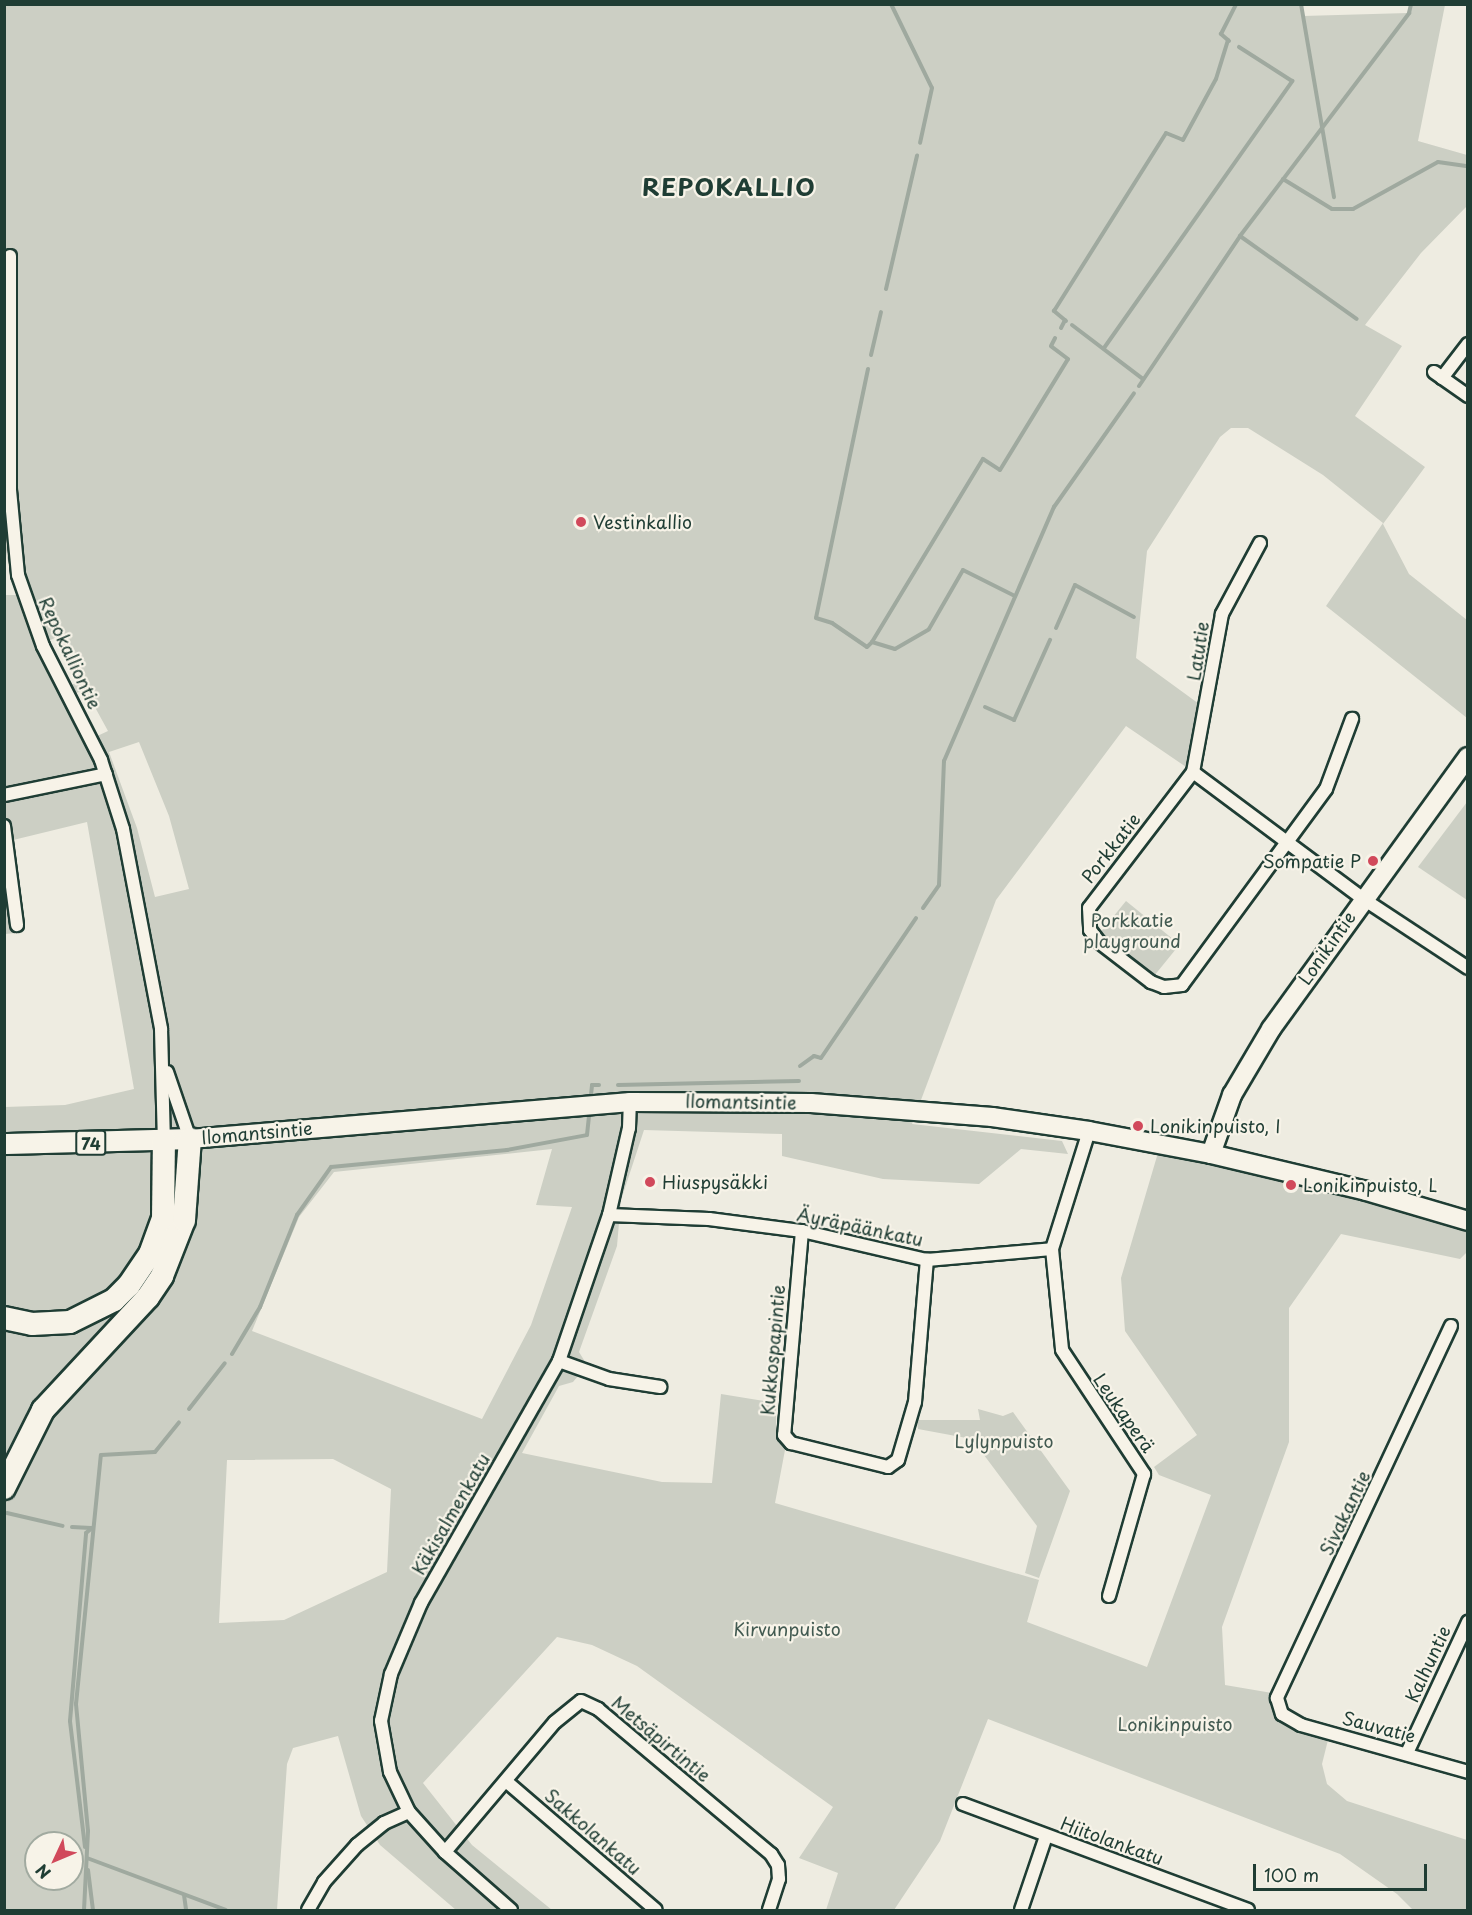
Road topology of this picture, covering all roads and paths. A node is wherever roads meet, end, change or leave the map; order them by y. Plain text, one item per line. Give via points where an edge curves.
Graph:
1 (10, 256) dead end
2 (1467, 344) edge
3 (1467, 396) edge
4 (1260, 543) dead end
5 (1352, 719) dead end
6 (1467, 757) edge
7 (1193, 772) junction
8 (106, 774) junction
9 (4, 795) edge
10 (4, 826) edge
11 (1287, 843) junction
12 (1362, 898) junction
13 (17, 925) dead end
14 (1467, 968) edge
15 (165, 1065) junction
16 (630, 1102) junction
17 (1089, 1131) junction
18 (190, 1139) junction
19 (164, 1140) junction
20 (4, 1144) edge
21 (1211, 1154) junction
22 (609, 1215) junction
23 (1467, 1221) edge
24 (802, 1231) junction
25 (1052, 1249) junction
26 (927, 1260) junction
27 (4, 1318) edge
28 (1450, 1326) dead end
29 (559, 1361) junction
30 (660, 1387) dead end
31 (4, 1488) edge
32 (1109, 1596) dead end
33 (1467, 1622) edge
34 (1282, 1714) joint
35 (1407, 1753) junction
36 (1467, 1772) edge
37 (507, 1782) junction
38 (963, 1804) dead end
39 (409, 1812) junction
40 (1046, 1836) junction
41 (445, 1852) junction
42 (308, 1911) edge
43 (511, 1911) edge
44 (656, 1911) edge
45 (768, 1911) edge
46 (1021, 1911) edge
47 (1248, 1911) edge

1 - 8 street, Repokalliontie via 10,490 18,575 42,646
2 - 3 street via 1438,375
4 - 7 street, Latutie via 1222,614
5 - 11 street, Porkkatie via 1326,789
6 - 12 main road, Lonikintie
7 - 11 street
7 - 11 street, Porkkatie via 1089,908 1090,930 1099,942 1152,982 1172,987 1188,979
8 - 9 street
8 - 15 street, Repokalliontie via 131,860
10 - 13 street
11 - 12 street
12 - 14 street
12 - 21 main road, Lonikintie via 1271,1029 1232,1095
15 - 18 street, Repokalliontie
15 - 19 street, Repokalliontie
16 - 17 main road, Ilomantsintie via 811,1103 992,1117
16 - 18 main road, Ilomantsintie
16 - 22 street, Käkisalmenkatu via 629,1128
17 - 21 main road, Ilomantsintie
17 - 25 street
18 - 19 main road, Ilomantsintie / 74
18 - 31 highway via 184,1220 162,1276 148,1297 43,1410
19 - 20 main road, Ilomantsintie / 74
19 - 27 highway via 163,1219 150,1254 129,1285 114,1300 70,1322 32,1324
21 - 23 main road, Ilomantsintie via 1366,1191
22 - 24 street, Äyräpäänkatu via 709,1220
22 - 29 street, Käkisalmenkatu
24 - 26 street, Äyräpäänkatu
24 - 26 street, Kukkospapintie via 784,1435 791,1443 888,1467 898,1460 915,1402
25 - 26 street, Äyräpäänkatu
25 - 32 street, Leukaperä via 1062,1350 1144,1474
28 - 34 street, Sivakantie via 1380,1482 1278,1689 1278,1708
29 - 30 street via 609,1379
29 - 39 street, Käkisalmenkatu via 421,1603 391,1674 381,1721 390,1772
33 - 35 street, Kalhuntie
34 - 35 street, Sauvatie via 1301,1725
35 - 36 street, Sauvatie
37 - 41 street, Metsäpirtintie
37 - 44 street, Sakkolankatu
37 - 45 street, Metsäpirtintie via 575,1702 589,1703 771,1854 778,1865 779,1879
38 - 40 street, Hiitolankatu
39 - 41 street, Käkisalmenkatu
39 - 42 street via 384,1823 357,1845 324,1882
40 - 46 street
40 - 47 street, Hiitolankatu
41 - 43 street, Käkisalmenkatu

